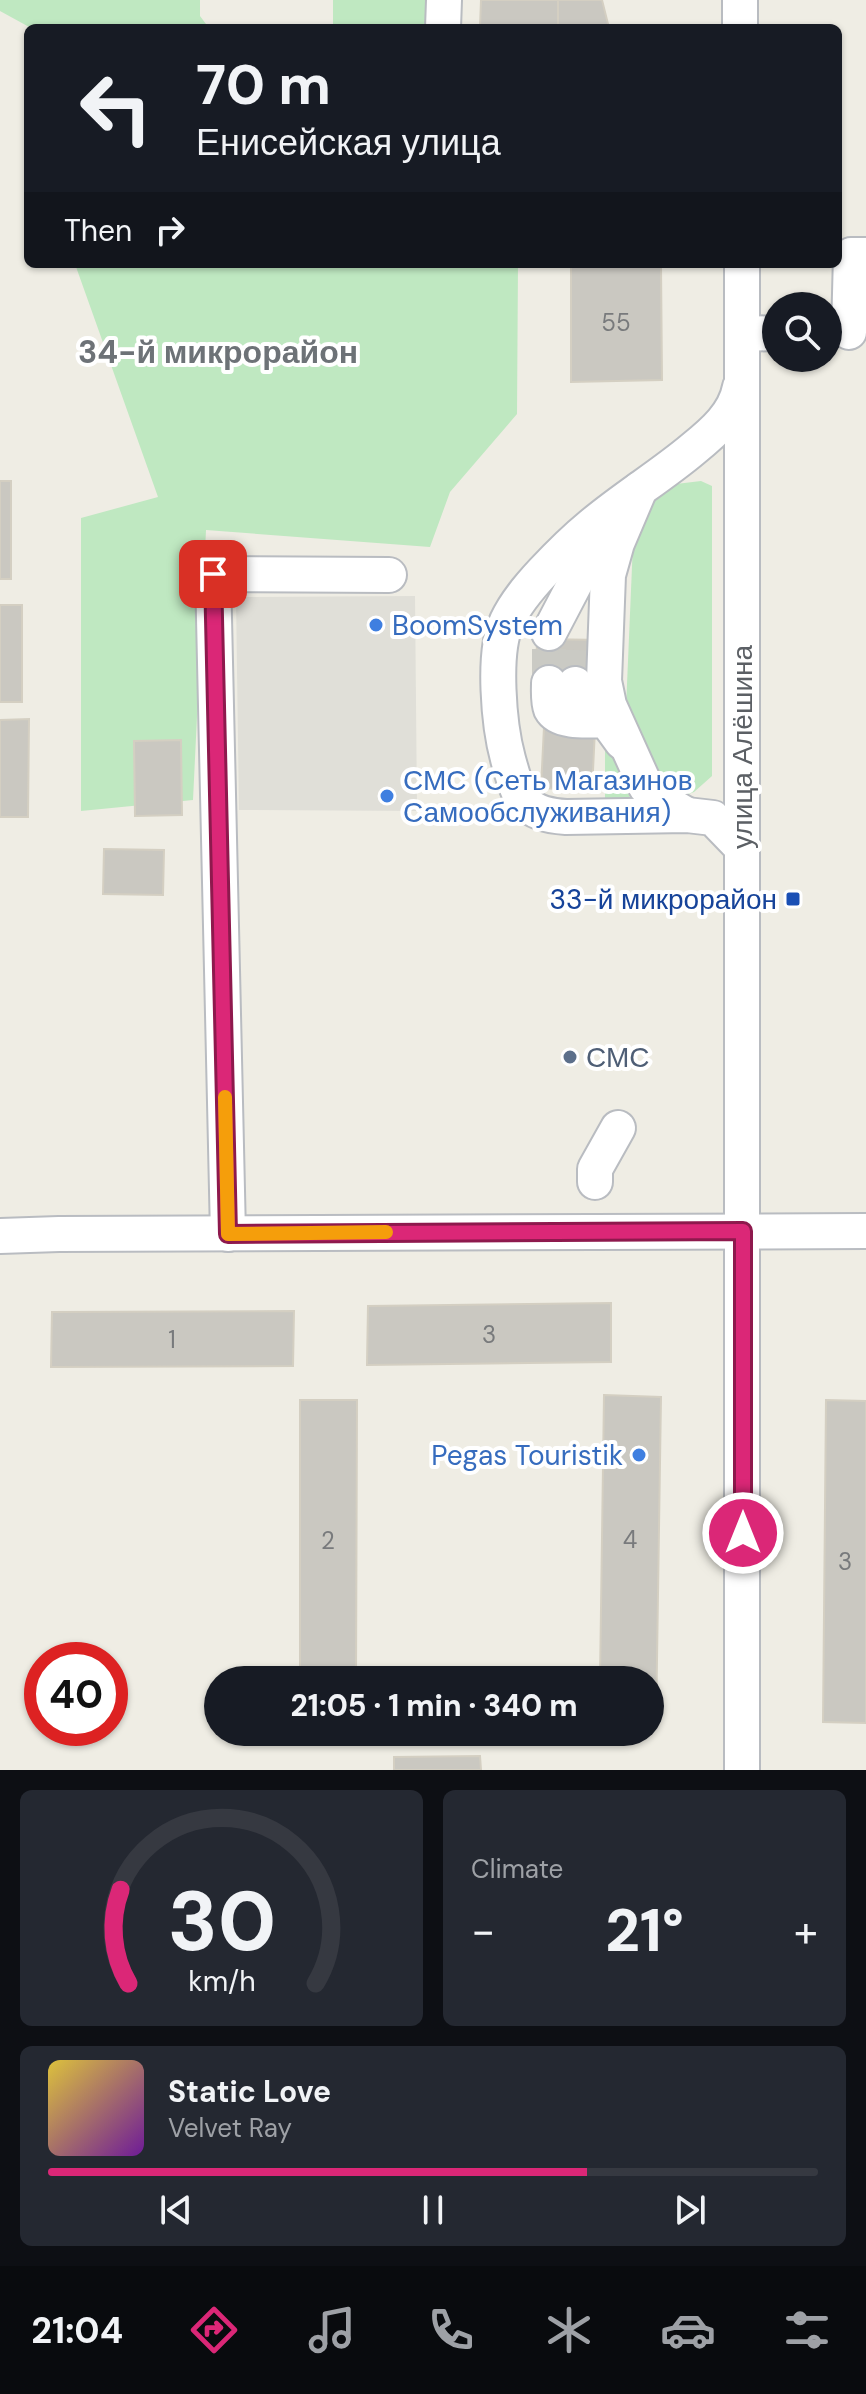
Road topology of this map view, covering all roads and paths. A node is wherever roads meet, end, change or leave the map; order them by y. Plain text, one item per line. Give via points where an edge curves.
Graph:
1 (444, 0) edge
2 (740, 0) edge
3 (443, 24) edge
4 (740, 24) edge
5 (866, 255) edge
6 (743, 268) edge
7 (848, 332) edge
8 (759, 333) edge
9 (742, 371) junction
10 (641, 489) junction
11 (389, 575) dead end
12 (563, 634) tunnel mouth
13 (499, 672) junction
14 (563, 717) junction
15 (606, 720) junction
16 (629, 752) junction
17 (687, 815) junction
18 (742, 848) junction
19 (618, 1128) dead end
20 (595, 1182) dead end
21 (743, 1231) junction
22 (866, 1231) edge
23 (228, 1234) junction
24 (0, 1236) edge
25 (742, 1770) edge

1 - 3 street
2 - 4 street
5 - 7 street via 851,255
6 - 8 street, улица Алёшина
8 - 9 street, улица Алёшина
9 - 10 street via 727,417
9 - 18 street, улица Алёшина
10 - 12 street via 582,570
10 - 13 street via 592,525 521,596 501,640
10 - 16 street via 617,543 606,606 605,691
11 - 23 street via 213,574
13 - 14 street via 507,694 522,709
13 - 17 street via 506,753 519,793 530,808 566,817
14 - 15 street
14 - 15 street via 551,708 562,684
15 - 16 street
16 - 17 street via 646,787
17 - 18 street via 713,818
18 - 21 street, улица Алёшина
19 - 20 street via 595,1169
21 - 22 street
21 - 23 street
21 - 25 street, улица Алёшина
23 - 24 street

